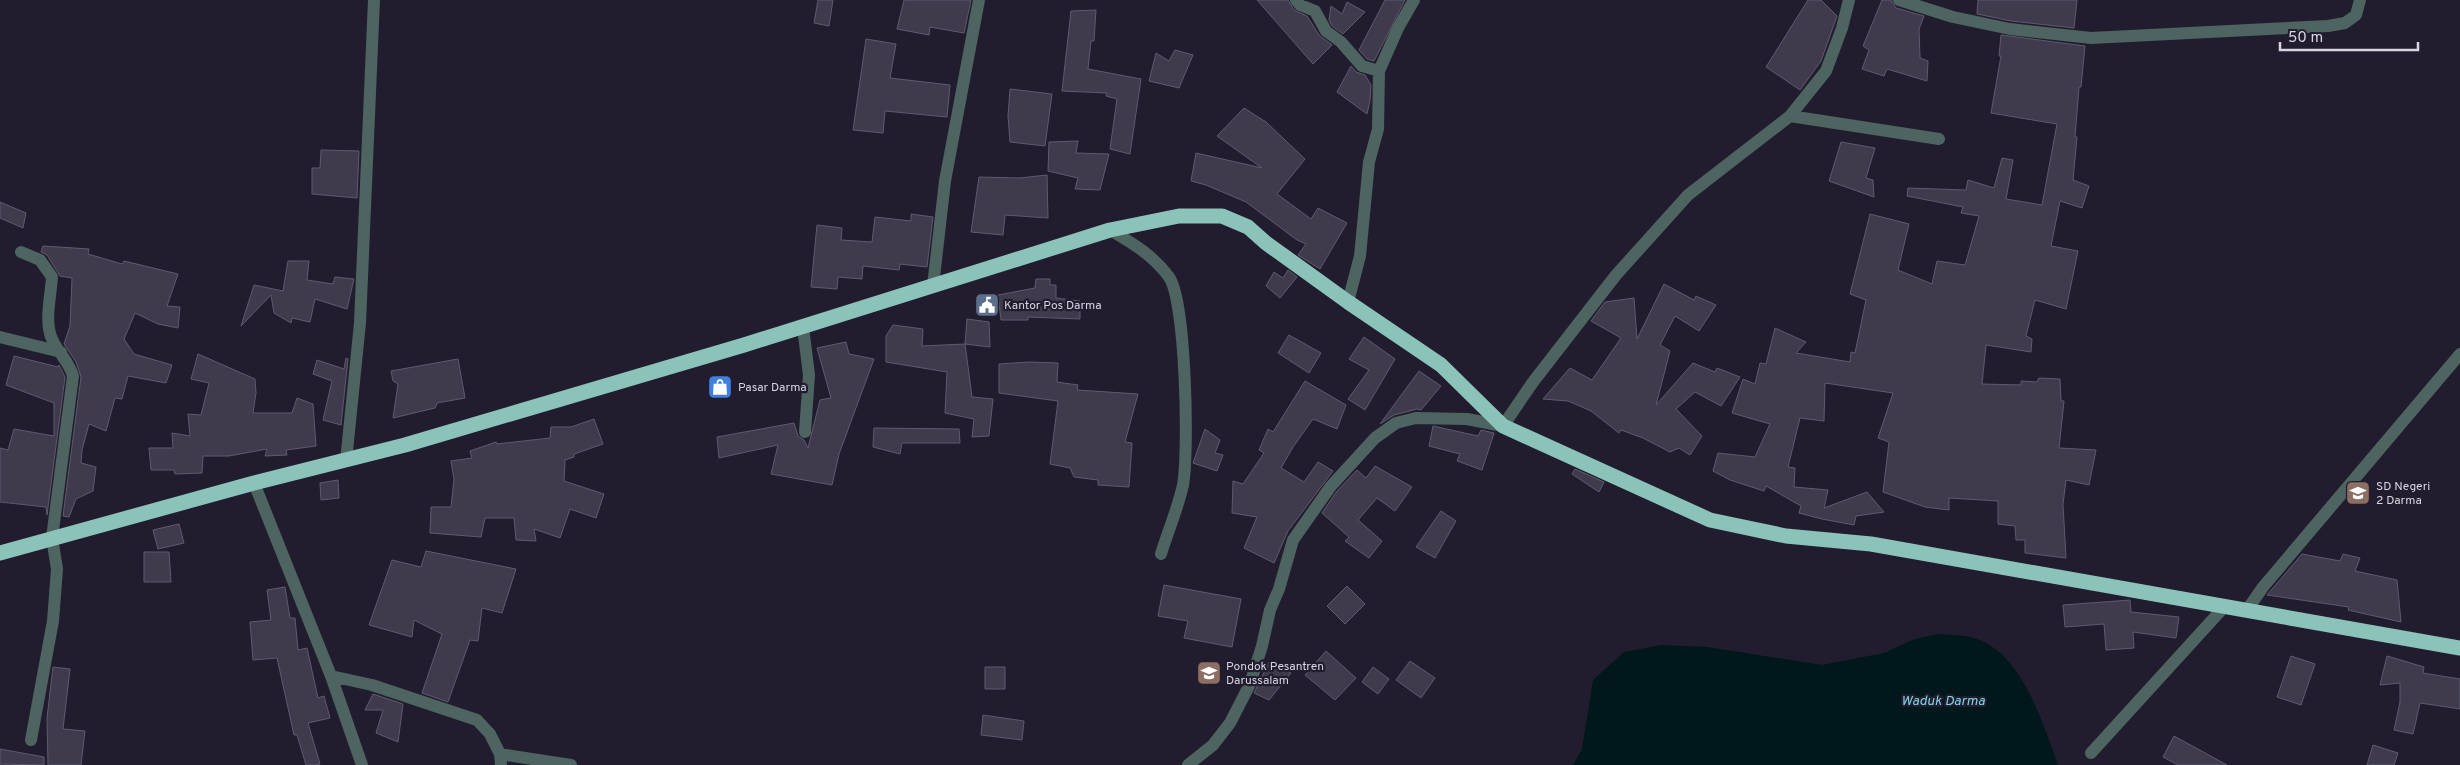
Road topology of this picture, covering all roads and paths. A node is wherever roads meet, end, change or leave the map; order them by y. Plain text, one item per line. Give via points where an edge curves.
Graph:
1 (374, 0) edge
2 (979, 0) edge
3 (1296, 0) edge
4 (1414, 0) edge
5 (1849, 0) edge
6 (1899, 0) edge
7 (2360, 0) edge
8 (1379, 72) junction
9 (1790, 116) junction
10 (1940, 139) dead end
11 (1110, 230) junction
12 (21, 252) dead end
13 (932, 286) junction
14 (1348, 302) junction
15 (803, 327) junction
16 (0, 337) edge
17 (61, 352) junction
18 (2460, 354) edge
19 (1503, 426) junction
20 (805, 432) dead end
21 (346, 461) junction
22 (254, 483) junction
23 (52, 538) junction
24 (0, 554) edge
25 (1161, 554) dead end
26 (2225, 606) junction
27 (2247, 610) junction
28 (2460, 648) edge
29 (331, 676) junction
30 (31, 740) dead end
31 (2090, 753) dead end
32 (501, 760) edge
33 (362, 765) edge
34 (571, 765) edge
35 (1188, 765) edge

1 - 21 street via 360,323
2 - 13 street via 945,182
3 - 8 street via 1315,11 1326,32 1341,42 1362,66
4 - 8 street
5 - 9 street via 1826,71
6 - 7 street via 1982,23 2091,38 2328,26 2345,23 2356,15
8 - 14 street via 1378,129 1369,162 1360,256
9 - 10 street
9 - 19 street via 1688,195 1616,275
11 - 13 highway
11 - 14 highway via 1179,216 1222,216 1248,227
11 - 25 street via 1146,251 1170,279 1182,327 1186,422 1183,484
12 - 17 street via 40,260 52,277 49,323 51,337
13 - 15 highway
14 - 19 highway via 1441,365
15 - 20 street via 809,375
15 - 21 highway
16 - 17 street
17 - 23 street via 70,364 73,376
18 - 27 street
19 - 26 highway via 1710,520 1786,536 1871,544
19 - 35 street via 1467,419 1416,418 1396,423 1375,438 1330,486 1293,540 1250,684 1230,723 1213,745
21 - 22 highway
22 - 23 highway
22 - 29 street
23 - 24 highway
23 - 30 street via 57,568 53,621
26 - 27 highway
26 - 31 street
27 - 28 highway
29 - 32 street via 372,685 476,720 490,734
29 - 33 street
32 - 34 street

